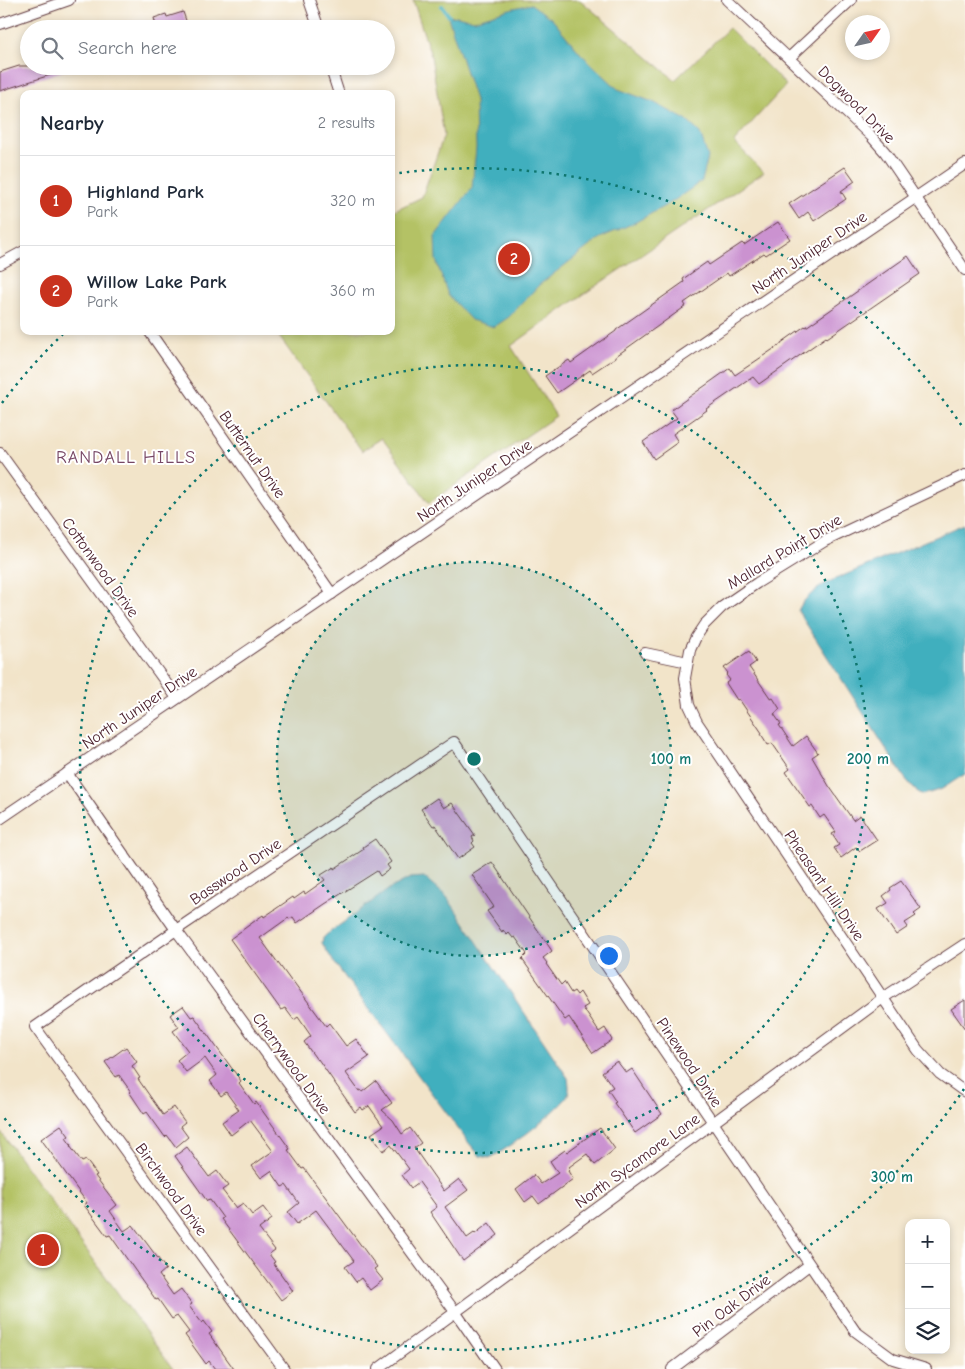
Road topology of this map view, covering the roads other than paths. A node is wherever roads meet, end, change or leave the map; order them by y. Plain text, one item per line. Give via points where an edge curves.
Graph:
1 (69, 0) edge
2 (310, 0) edge
3 (726, 0) edge
4 (851, 0) edge
5 (316, 20) edge
6 (0, 24) edge
7 (789, 58) junction
8 (333, 75) edge
9 (338, 90) edge
10 (965, 164) edge
11 (916, 198) junction
12 (20, 253) edge
13 (0, 264) edge
14 (965, 270) edge
15 (153, 335) edge
16 (0, 453) edge
17 (965, 474) edge
18 (332, 594) junction
19 (645, 653) dead end
20 (688, 662) junction
21 (685, 678) joint
22 (177, 698) junction
23 (454, 742) joint
24 (67, 773) junction
25 (0, 820) edge
26 (176, 930) junction
27 (965, 944) edge
28 (883, 998) junction
29 (35, 1027) joint
30 (965, 1092) edge
31 (714, 1123) junction
32 (809, 1265) junction
33 (456, 1313) junction
34 (284, 1369) edge
35 (378, 1369) edge
36 (495, 1369) edge
37 (672, 1369) edge
38 (926, 1369) edge

1 - 6 street
2 - 5 street
3 - 7 street, Dogwood Drive
4 - 7 street
7 - 11 street, Dogwood Drive via 871,136
8 - 9 street
10 - 11 street, North Juniper Drive
11 - 14 street, Dogwood Drive
11 - 18 street, North Juniper Drive
12 - 13 street
15 - 18 street, Butternut Drive
16 - 22 street, Cottonwood Drive
17 - 20 street, Mallard Point Drive via 825,540 757,583 722,607 704,626 690,650
18 - 22 street, North Juniper Drive
19 - 20 street
20 - 21 street, Mallard Point Drive
21 - 28 street, Pheasant Hill Drive via 689,705 697,722
22 - 24 street, North Juniper Drive
23 - 26 street, Basswood Drive
23 - 31 street, Pinewood Drive
24 - 25 street, North Juniper Drive
24 - 26 street, Cherrywood Drive
26 - 29 street, Basswood Drive
26 - 33 street, Cherrywood Drive
27 - 28 street, North Sycamore Lane
28 - 30 street, Pheasant Hill Drive via 918,1050 944,1078
28 - 31 street, North Sycamore Lane
29 - 34 street, Birchwood Drive
31 - 32 street, Pinewood Drive
31 - 33 street, North Sycamore Lane
32 - 37 street, Pin Oak Drive
32 - 38 street, Pinewood Drive via 855,1331 893,1359
33 - 35 street, North Sycamore Lane
33 - 36 street, Cherrywood Drive

